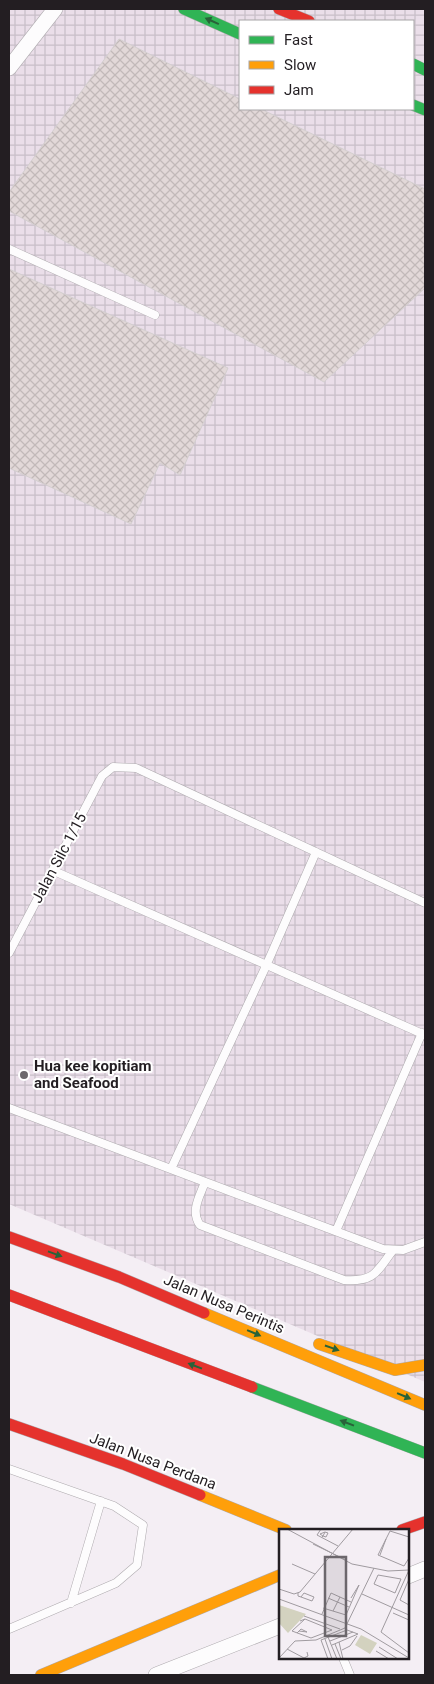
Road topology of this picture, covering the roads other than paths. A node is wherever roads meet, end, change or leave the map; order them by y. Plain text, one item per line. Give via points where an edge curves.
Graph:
1 (55, 9) edge
2 (184, 9) edge
3 (280, 9) edge
4 (307, 20) edge
5 (239, 34) edge
6 (9, 68) edge
7 (9, 249) edge
8 (155, 314) dead end
9 (316, 852) junction
10 (54, 871) junction
11 (425, 904) edge
12 (9, 953) edge
13 (266, 966) junction
14 (423, 1034) edge
15 (9, 1108) edge
16 (171, 1169) junction
17 (206, 1182) junction
18 (336, 1231) junction
19 (9, 1237) edge
20 (425, 1242) edge
21 (393, 1250) junction
22 (120, 1277) junction
23 (9, 1295) edge
24 (275, 1330) dead end
25 (312, 1342) dead end
26 (425, 1365) edge
27 (425, 1405) edge
28 (9, 1424) edge
29 (425, 1453) edge
30 (9, 1469) edge
31 (101, 1501) junction
32 (425, 1522) edge
33 (284, 1529) edge
34 (405, 1529) edge
35 (425, 1569) edge
36 (279, 1575) edge
37 (409, 1576) edge
38 (71, 1603) junction
39 (279, 1626) edge
40 (9, 1629) edge
41 (343, 1659) edge
42 (47, 1674) edge
43 (156, 1675) edge
44 (350, 1675) edge

1 - 6 street
5 -> 2 main road
3 - 4 main road
7 - 8 lane
9 - 10 lane, Jalan Silc 1/15 via 136,768 113,768 102,776
9 - 11 lane
9 - 13 lane
10 - 12 lane, Jalan Silc 1/15 via 24,920
10 - 13 lane
13 - 14 lane
13 - 16 lane
14 - 18 lane
15 - 16 lane
16 - 17 lane
17 - 18 lane
17 - 21 lane via 195,1212 200,1225 344,1280 362,1281 371,1277
18 - 21 lane
19 -> 22 main road, Jalan Nusa Perintis
20 - 21 lane
22 - 24 main road
22 -> 27 main road, Jalan Nusa Perintis
29 -> 23 main road
25 -> 26 main road via 395,1370
28 - 33 main road, Jalan Nusa Perdana via 123,1464
30 - 31 lane
31 - 38 lane
31 - 38 lane via 143,1525 137,1565 116,1583
32 - 34 main road
35 - 37 street
36 - 42 main road
38 - 40 lane
39 - 43 street
41 - 44 lane

